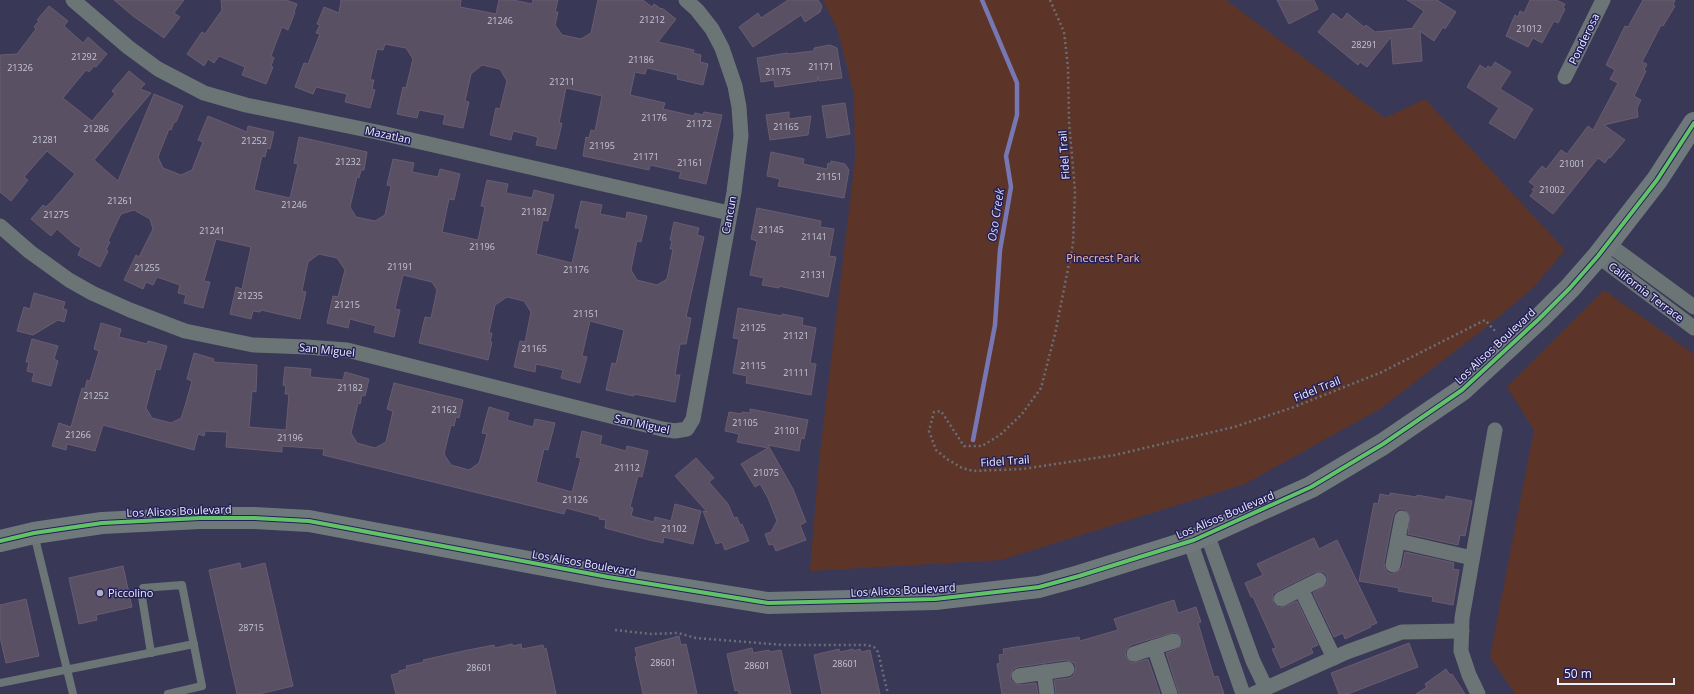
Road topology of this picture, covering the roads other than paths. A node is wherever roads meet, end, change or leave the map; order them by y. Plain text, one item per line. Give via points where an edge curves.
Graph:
1 (74, 0) edge
2 (686, 0) edge
3 (1602, 0) edge
4 (1564, 77) dead end
5 (1694, 123) edge
6 (729, 213) junction
7 (0, 226) edge
8 (1603, 250) junction
9 (1694, 307) edge
10 (1694, 328) edge
11 (1495, 430) dead end
12 (675, 431) joint
13 (1402, 518) dead end
14 (34, 533) junction
15 (1198, 538) junction
16 (0, 540) edge
17 (1398, 541) junction
18 (1472, 558) junction
19 (1393, 565) dead end
20 (1320, 580) dead end
21 (1301, 589) junction
22 (1281, 598) dead end
23 (1462, 632) junction
24 (1174, 641) dead end
25 (194, 644) junction
26 (1154, 648) junction
27 (151, 653) junction
28 (1134, 654) dead end
29 (1334, 658) junction
30 (68, 669) junction
31 (1067, 669) dead end
32 (1044, 672) junction
33 (1019, 676) dead end
34 (0, 683) edge
35 (1259, 691) edge
36 (73, 694) edge
37 (168, 694) edge
38 (1047, 694) edge
39 (1170, 694) edge
40 (1243, 694) edge
41 (1478, 694) edge

1 - 6 street, Mazatlan via 128,47 158,69 204,93 246,105 377,132
2 - 6 street, Cancun via 712,29 722,48 735,86 741,136
3 - 4 street, Ponderosa
5 - 8 main road, Los Alisos Boulevard via 1657,180
6 - 12 street, Cancun via 693,420 687,429
7 - 12 street, San Miguel via 69,280 130,310 185,331 253,346 347,350
8 - 9 street, California Terrace
8 - 10 street, California Terrace
8 - 15 main road, Los Alisos Boulevard via 1570,288 1462,390 1383,444 1311,487
11 - 18 street
13 - 17 street
14 - 15 main road, Los Alisos Boulevard via 102,523 147,520 254,518 309,521 608,577 768,603 935,599 1039,587
14 - 16 main road, Los Alisos Boulevard
14 - 30 lane
15 - 35 street via 1253,661
15 - 40 street
17 - 18 street
17 - 19 street
18 - 23 street
20 - 21 street
21 - 22 street
21 - 29 street
23 - 29 street via 1402,632
23 - 41 street via 1461,651
24 - 26 street
25 - 27 lane
25 - 27 lane via 182,586 143,588 142,597
25 - 37 lane via 202,686
26 - 28 street
26 - 39 street
27 - 30 lane
29 - 35 street
30 - 34 lane
30 - 36 lane
31 - 32 street
32 - 33 street
32 - 38 street

